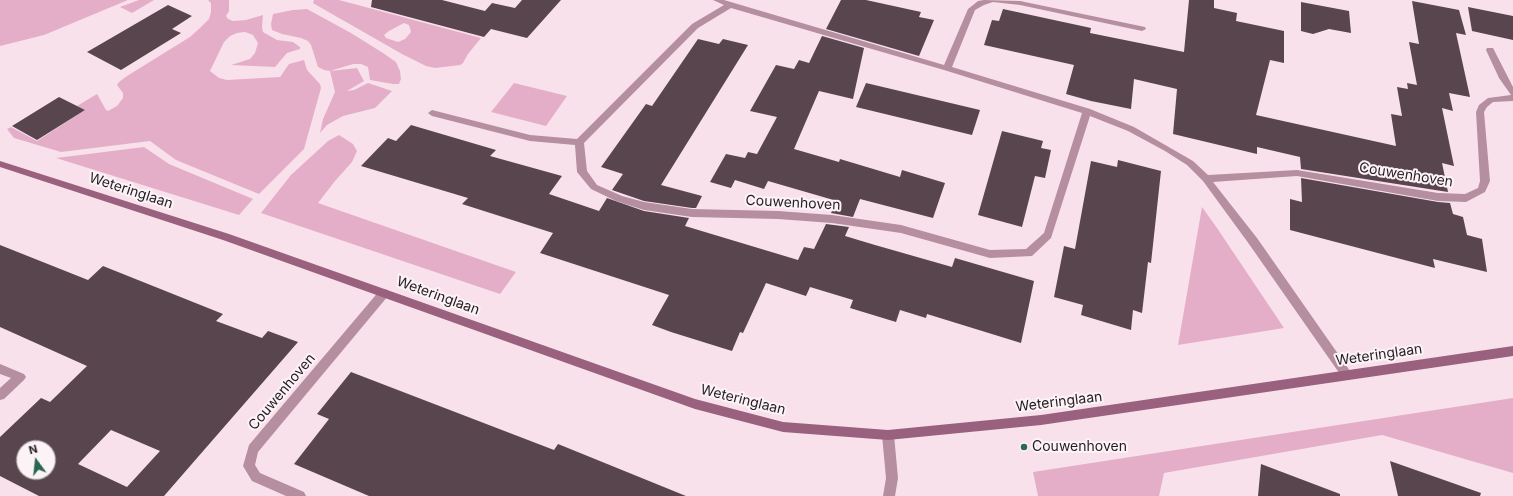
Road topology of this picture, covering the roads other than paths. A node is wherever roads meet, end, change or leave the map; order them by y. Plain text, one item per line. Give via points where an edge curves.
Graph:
1 (717, 0) edge
2 (1021, 1) edge
3 (730, 5) junction
4 (1142, 29) dead end
5 (1490, 50) dead end
6 (947, 68) junction
7 (1513, 93) edge
8 (1513, 98) edge
9 (1087, 111) junction
10 (432, 113) dead end
11 (579, 142) junction
12 (0, 164) edge
13 (1206, 179) junction
14 (384, 293) junction
15 (1513, 351) edge
16 (0, 369) edge
17 (1346, 374) junction
18 (0, 395) edge
19 (888, 435) junction
20 (300, 496) edge
21 (889, 496) edge

1 - 3 street
2 - 4 street
2 - 6 street via 993,0 972,9
3 - 6 street
3 - 11 street via 695,26
5 - 7 street
6 - 9 street
8 - 13 street, Couwenhoven via 1491,100 1483,105 1480,112 1486,180 1482,190 1466,198 1438,197 1297,173
9 - 11 street, Couwenhoven via 1048,235 1028,253 990,254 901,229 832,219 692,213 644,206 594,188 582,172
9 - 13 street via 1131,128 1168,149 1190,163
10 - 11 street via 530,138
12 - 14 street, Weteringlaan via 226,237
13 - 17 street via 1253,241
14 - 19 street, Weteringlaan via 695,404 784,427
14 - 20 street, Couwenhoven via 253,449 249,466 256,477
15 - 17 street, Weteringlaan
16 - 18 street via 20,377
17 - 19 street, Weteringlaan via 1041,420
19 - 21 street via 892,478

